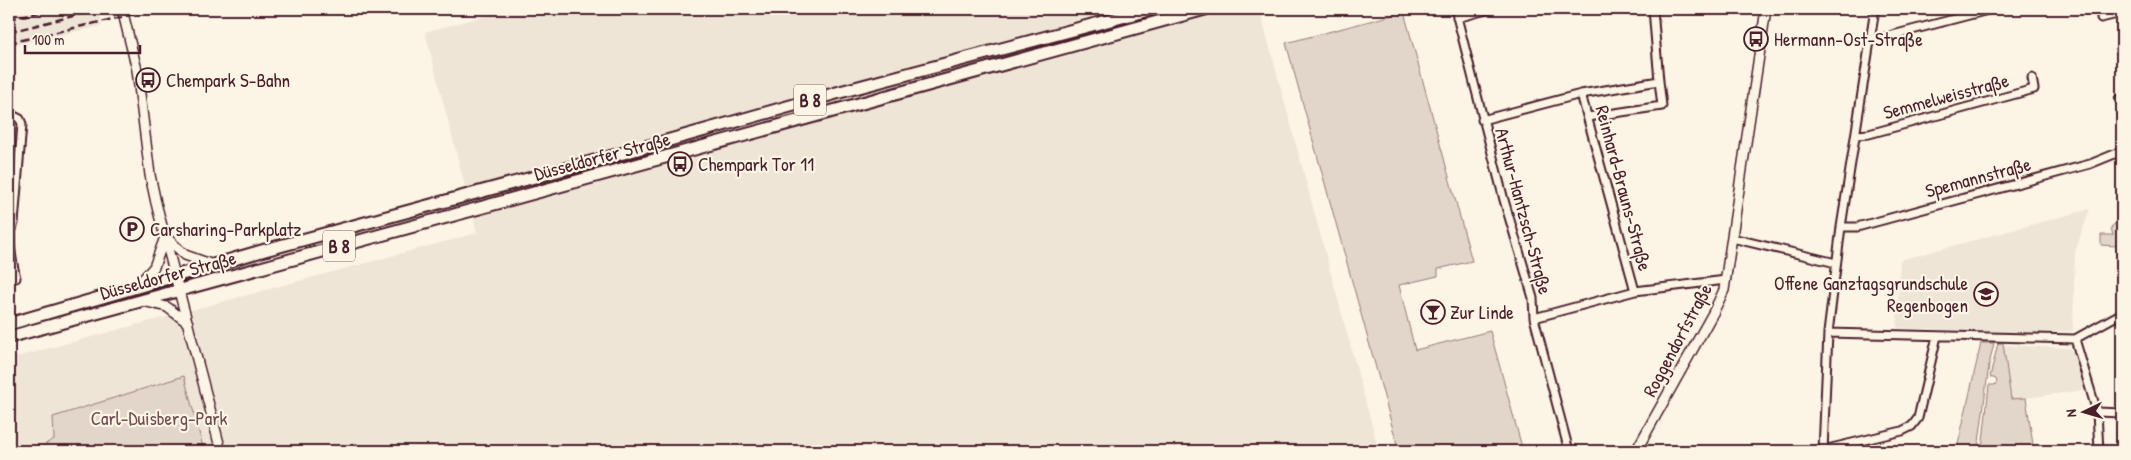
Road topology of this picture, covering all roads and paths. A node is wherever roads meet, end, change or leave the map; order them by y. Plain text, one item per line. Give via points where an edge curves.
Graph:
1 (122, 9) edge
2 (1152, 9) edge
3 (1205, 9) edge
4 (1455, 9) edge
5 (1490, 9) edge
6 (1653, 9) edge
7 (1766, 9) edge
8 (1875, 9) edge
9 (1992, 9) edge
10 (2122, 13) edge
11 (1458, 18) junction
12 (2100, 18) dead end
13 (1870, 41) junction
14 (1012, 46) junction
15 (1016, 60) junction
16 (2032, 78) dead end
17 (1659, 81) junction
18 (1581, 94) junction
19 (9, 116) edge
20 (1588, 117) junction
21 (1482, 120) junction
22 (1856, 134) junction
23 (2122, 151) edge
24 (620, 154) junction
25 (625, 169) junction
26 (1841, 227) junction
27 (10, 232) edge
28 (165, 236) junction
29 (1732, 238) junction
30 (1836, 263) junction
31 (213, 265) junction
32 (176, 275) junction
33 (16, 278) dead end
34 (1726, 280) junction
35 (137, 286) junction
36 (180, 290) junction
37 (1635, 291) junction
38 (139, 301) junction
39 (2122, 313) edge
40 (1534, 318) junction
41 (188, 323) junction
42 (10, 324) edge
43 (1828, 333) junction
44 (1937, 336) junction
45 (9, 337) edge
46 (2075, 339) junction
47 (2097, 412) junction
48 (2122, 413) edge
49 (221, 451) edge
50 (1569, 451) edge
51 (1636, 451) edge
52 (1823, 451) edge
53 (2099, 451) edge

1 - 28 street via 137,70 153,192
2 - 14 main road, Düsseldorfer Straße / B 8
3 - 15 main road, Düsseldorfer Straße / B 8
4 - 11 street, Arthur-Hantzsch-Straße
5 - 11 street
6 - 17 street
7 - 29 street, Roggendorfstraße
8 - 13 street, Semmelweisstraße
9 - 13 street
10 - 12 street
11 - 21 street, Arthur-Hantzsch-Straße
13 - 22 street, Semmelweisstraße
14 - 15 main road
14 - 24 main road, Düsseldorfer Straße / B 8
15 - 25 main road, Düsseldorfer Straße / B 8
16 - 22 street, Semmelweisstraße via 2034,89 1869,134
17 - 18 street
17 - 20 street via 1662,106
18 - 20 street, Reinhard-Brauns-Straße
18 - 21 street
19 - 27 street via 20,119 22,124 14,223
20 - 37 street, Reinhard-Brauns-Straße
21 - 40 street, Arthur-Hantzsch-Straße via 1534,298
22 - 26 street, Semmelweisstraße
23 - 26 street, Spemannstraße via 2090,164 1857,227
24 - 25 main road
24 - 31 main road, Düsseldorfer Straße / B 8
25 - 36 main road, Düsseldorfer Straße / B 8
26 - 30 street, Semmelweisstraße
27 - 33 street
28 - 31 street via 185,254
28 - 32 street
28 - 35 street via 154,267
29 - 30 street
29 - 34 street, Roggendorfstraße
30 - 43 street, Semmelweisstraße
31 - 32 main road, Düsseldorfer Straße / B 8
32 - 35 main road, Düsseldorfer Straße / B 8
32 - 36 street
34 - 37 street
34 - 51 street, Roggendorfstraße via 1713,313
35 - 42 main road, Düsseldorfer Straße / B 8
36 - 38 main road, Düsseldorfer Straße / B 8
36 - 41 street
37 - 40 street
38 - 41 street via 167,307
38 - 45 main road, Düsseldorfer Straße / B 8
39 - 46 street
40 - 50 street, Arthur-Hantzsch-Straße
41 - 49 street
43 - 44 street
43 - 52 street, Semmelweisstraße
44 - 46 street
44 - 52 street via 1920,412 1912,426
46 - 47 street
47 - 48 street
47 - 53 street

